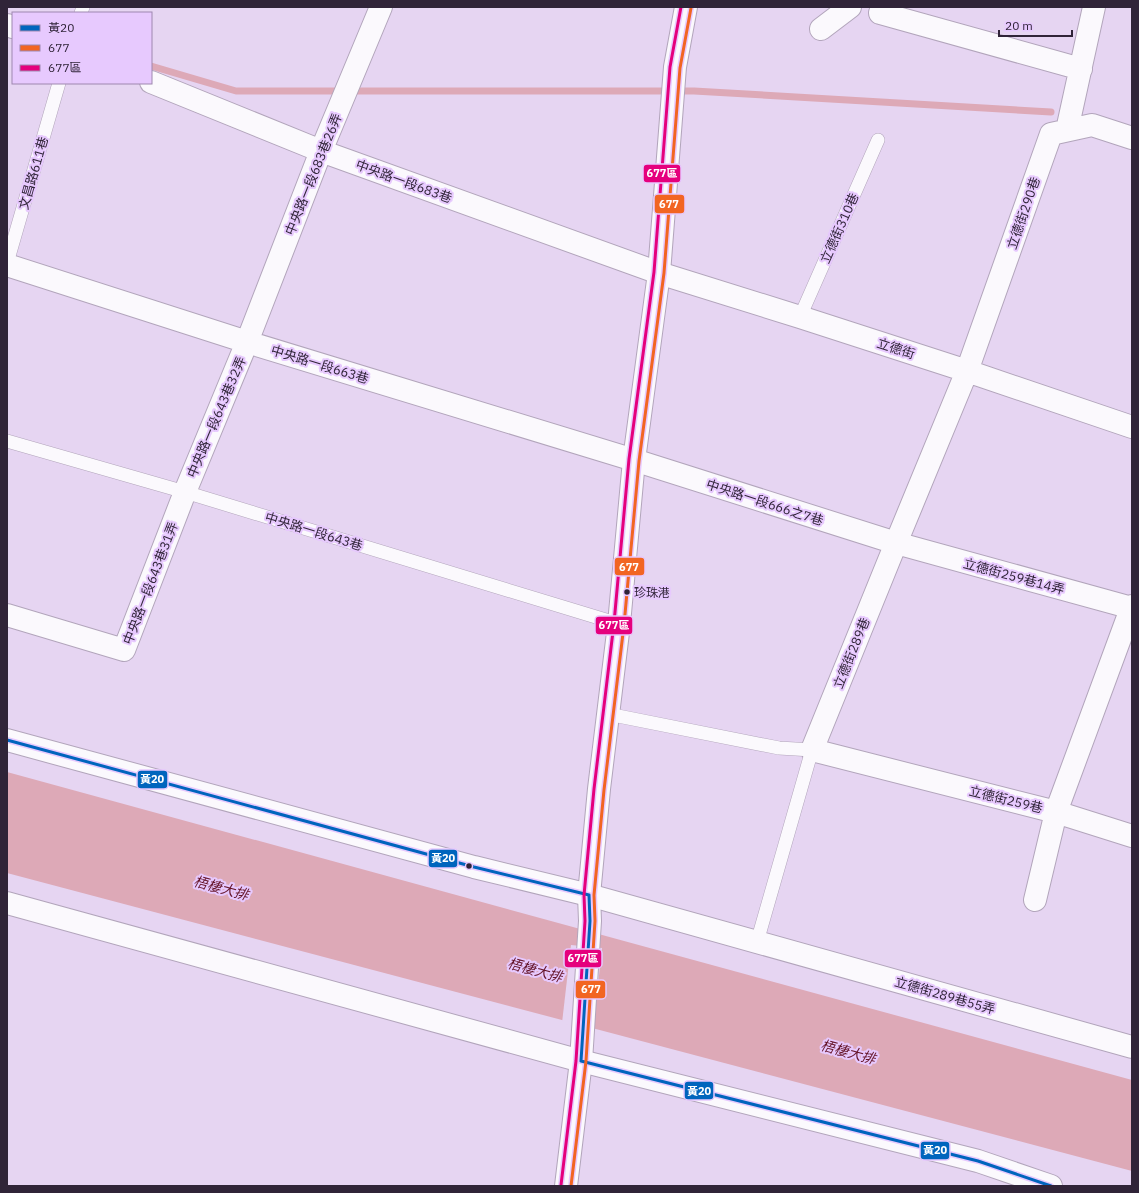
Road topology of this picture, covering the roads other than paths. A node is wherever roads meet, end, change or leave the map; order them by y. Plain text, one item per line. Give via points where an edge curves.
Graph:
1 (381, 7) edge
2 (686, 7) edge
3 (850, 7) edge
4 (1094, 7) edge
5 (880, 13) dead end
6 (821, 29) dead end
7 (1081, 69) junction
8 (152, 82) edge
9 (59, 84) edge
10 (1067, 130) junction
11 (1132, 138) edge
12 (878, 140) dead end
13 (321, 150) junction
14 (7, 264) edge
15 (659, 273) junction
16 (800, 317) junction
17 (247, 342) junction
18 (967, 371) junction
19 (1132, 427) edge
20 (7, 441) edge
21 (634, 460) junction
22 (185, 492) junction
23 (896, 543) junction
24 (1132, 608) edge
25 (7, 615) edge
26 (619, 624) junction
27 (608, 714) junction
28 (7, 740) edge
29 (812, 750) junction
30 (1056, 812) junction
31 (1132, 836) edge
32 (590, 895) junction
33 (1035, 900) dead end
34 (7, 903) edge
35 (757, 942) junction
36 (1132, 1047) edge
37 (581, 1061) junction
38 (566, 1186) edge
39 (1051, 1186) edge

1 - 13 street, 中央路一段683巷26弄
2 - 15 street via 675,67
3 - 6 street
4 - 7 street
5 - 7 street
7 - 10 street
8 - 13 street, 中央路一段683巷
9 - 14 lane, 文昌路611巷
10 - 11 street, 立德街290巷 via 1092,125
10 - 18 street, 立德街290巷 via 1051,134
12 - 16 lane, 立德街310巷
13 - 15 street, 中央路一段683巷
13 - 17 street, 中央路一段683巷26弄
14 - 17 street, 中央路一段663巷
15 - 16 street, 立德街
15 - 21 street
16 - 18 street, 立德街
17 - 21 street, 中央路一段663巷
17 - 22 street, 中央路一段643巷32弄
18 - 19 street, 立德街
18 - 23 street, 立德街289巷
20 - 22 lane, 中央路一段643巷
21 - 23 street, 中央路一段666之7巷
21 - 26 street
22 - 25 street, 中央路一段643巷31弄 via 124,650
22 - 26 lane, 中央路一段643巷
23 - 24 street, 立德街259巷14弄
23 - 29 street, 立德街289巷
24 - 30 street, 立德街259巷
26 - 27 street
27 - 29 lane via 779,748
27 - 32 street
28 - 32 street, 立德街289巷55弄 via 474,867
29 - 30 street, 立德街259巷
29 - 35 lane, 立德街289巷
30 - 31 street
30 - 33 street
32 - 35 street, 立德街289巷55弄
32 - 37 street
34 - 37 street
35 - 36 street, 立德街289巷55弄
37 - 38 street
37 - 39 street via 978,1161

